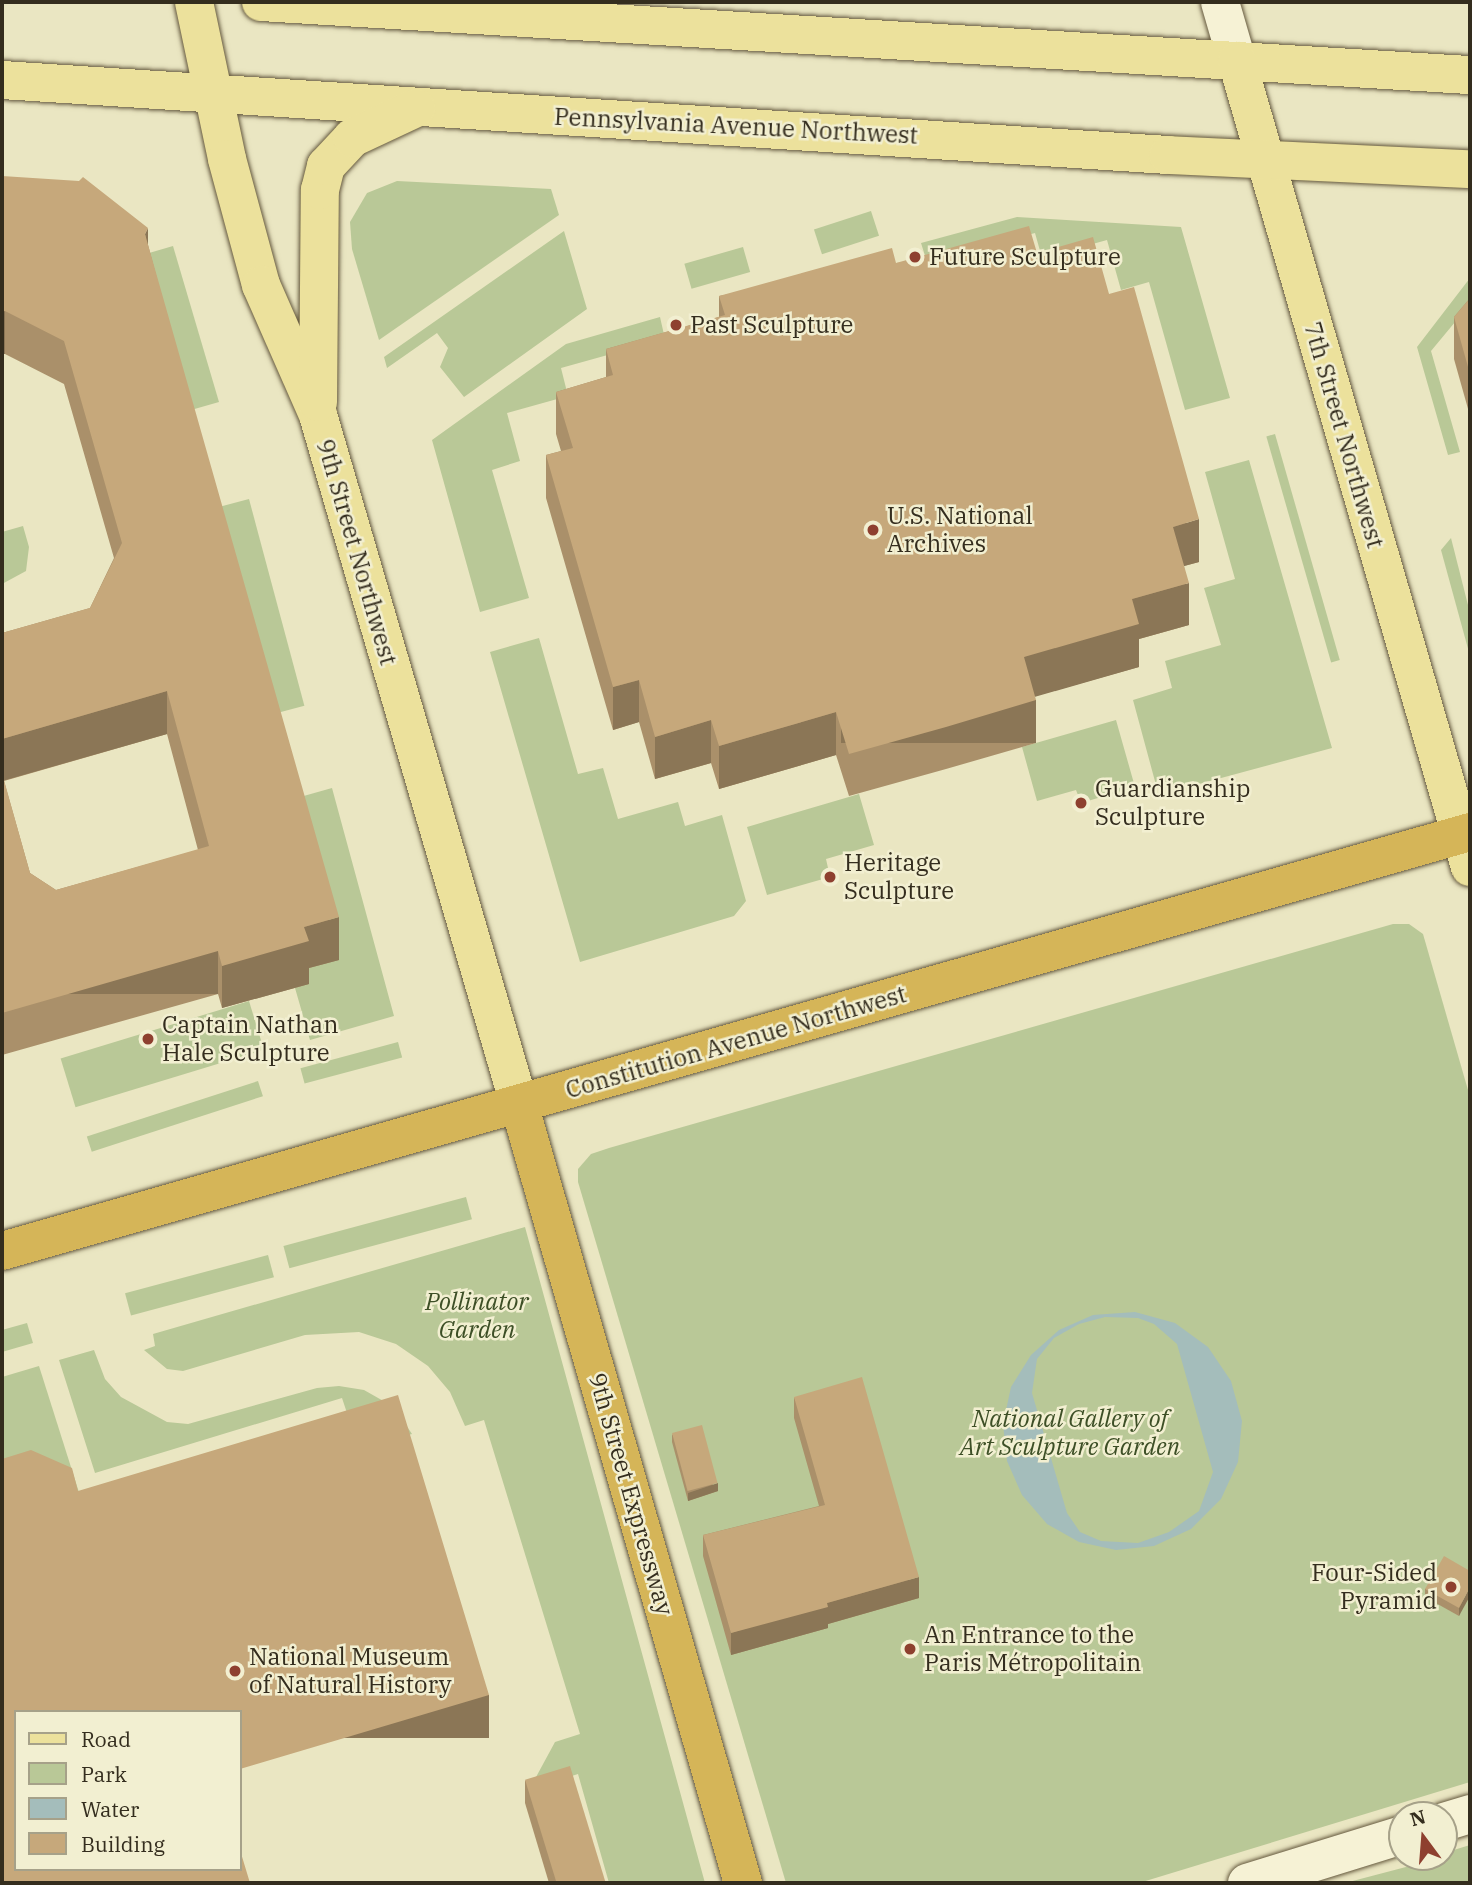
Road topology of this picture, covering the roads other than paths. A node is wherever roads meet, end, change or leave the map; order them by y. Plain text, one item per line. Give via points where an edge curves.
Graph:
1 (194, 2) edge
2 (261, 2) edge
3 (1220, 2) edge
4 (1237, 61) junction
5 (1470, 75) edge
6 (2, 79) edge
7 (214, 93) junction
8 (417, 107) junction
9 (1264, 158) junction
10 (1470, 169) edge
11 (318, 415) junction
12 (1467, 845) edge
13 (519, 1104) junction
14 (2, 1251) edge
15 (1388, 1839) edge
16 (743, 1883) edge
17 (1247, 1883) edge

1 - 7 main road, 9th Street Northwest
2 - 4 main road
3 - 4 street, 7th Street Northwest
4 - 5 main road
4 - 9 main road, 7th Street Northwest
6 - 7 main road, Pennsylvania Avenue Northwest
7 - 8 main road, Pennsylvania Avenue Northwest via 357,99
7 - 11 main road, 9th Street Northwest via 261,285
8 - 9 main road, Pennsylvania Avenue Northwest
8 - 11 main road via 352,138 326,166 320,190
9 - 10 main road, Pennsylvania Avenue Northwest
9 - 12 main road, 7th Street Northwest
11 - 13 main road, 9th Street Northwest
12 - 13 highway, Constitution Avenue Northwest
13 - 14 highway, Constitution Avenue Northwest
13 - 16 highway, 9th Street Expressway
15 - 17 street

